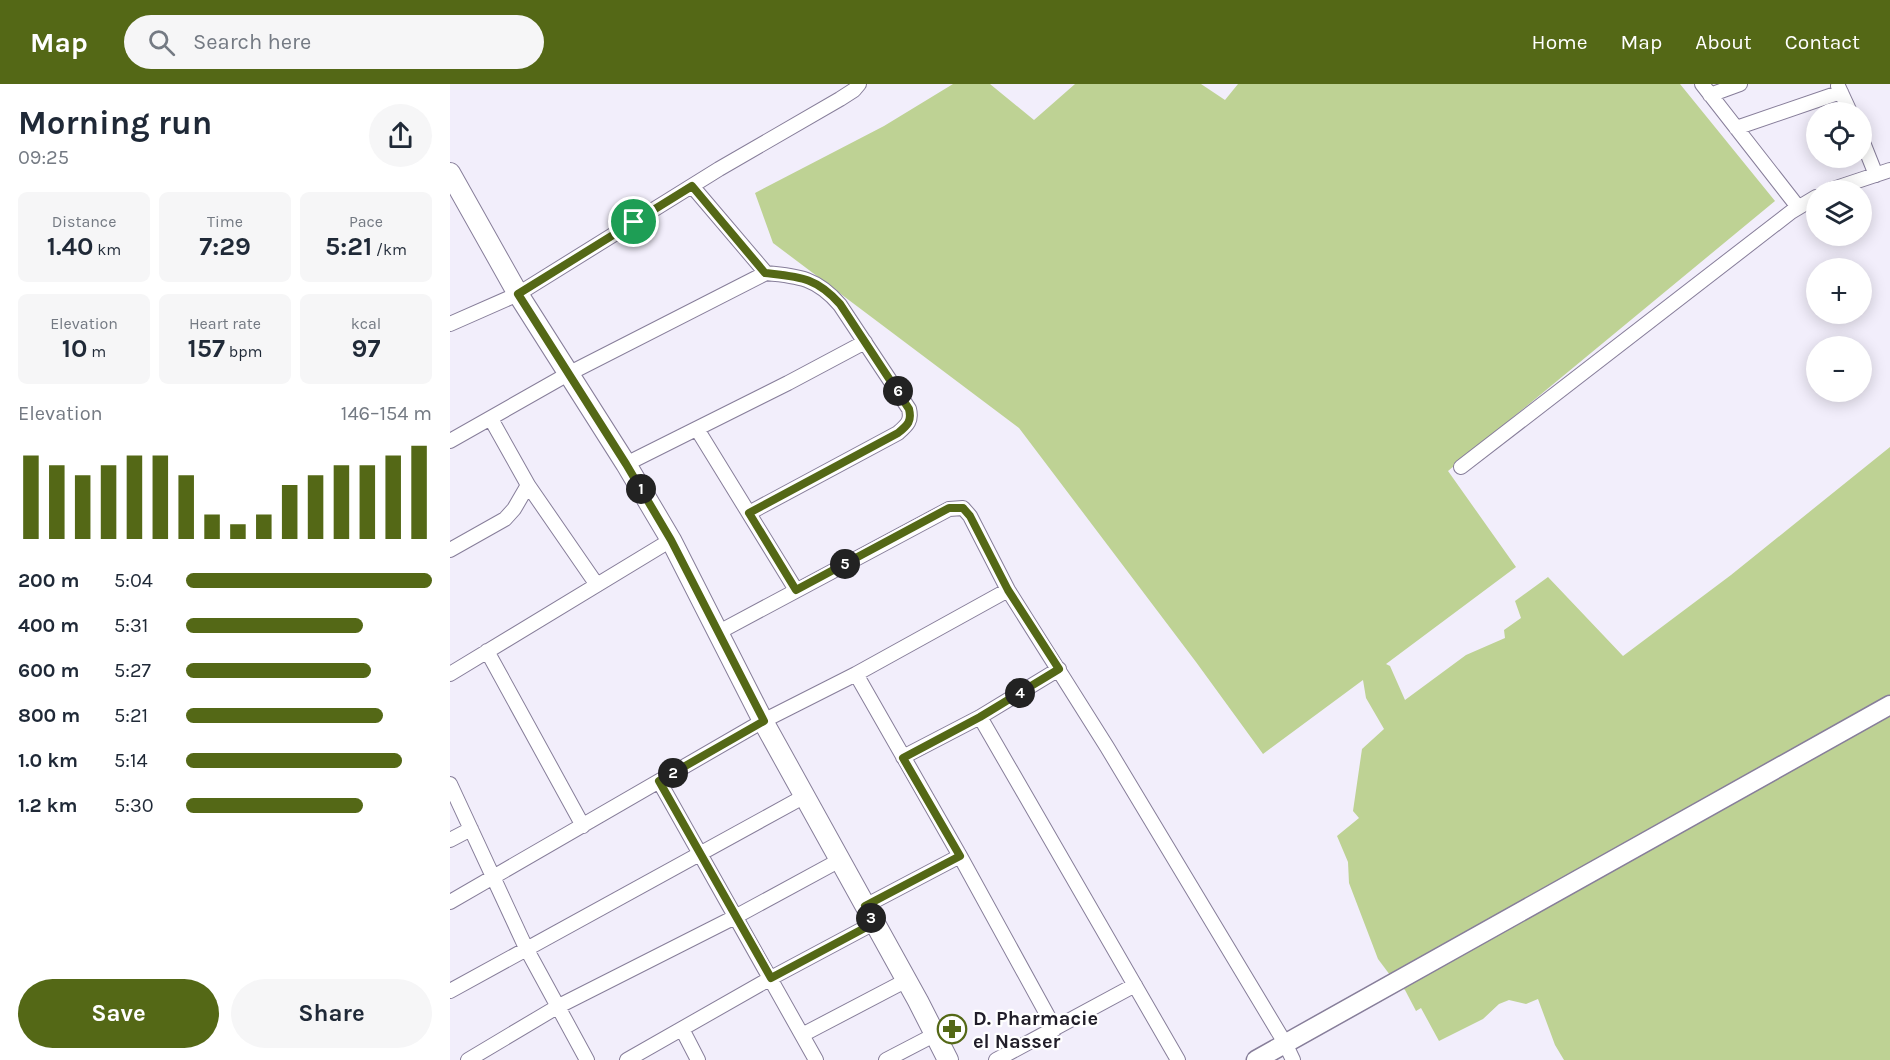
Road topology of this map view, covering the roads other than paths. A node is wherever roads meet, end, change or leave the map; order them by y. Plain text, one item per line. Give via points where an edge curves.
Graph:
1 (859, 84) edge
2 (1702, 84) edge
3 (1740, 84) edge
4 (1839, 88) edge
5 (1710, 95) junction
6 (1845, 102) edge
7 (1736, 128) junction
8 (1872, 165) edge
9 (1890, 170) edge
10 (450, 173) edge
11 (1876, 175) junction
12 (1861, 180) edge
13 (692, 186) junction
14 (1806, 203) edge
15 (1798, 207) junction
16 (765, 273) junction
17 (518, 294) junction
18 (450, 324) edge
19 (865, 342) junction
20 (568, 374) junction
21 (491, 418) junction
22 (697, 429) junction
23 (450, 441) edge
24 (626, 464) junction
25 (1461, 467) dead end
26 (528, 485) junction
27 (749, 513) junction
28 (671, 540) junction
29 (450, 550) edge
30 (597, 585) junction
31 (796, 590) junction
32 (1008, 590) junction
33 (719, 633) junction
34 (487, 651) junction
35 (1059, 669) junction
36 (450, 674) edge
37 (856, 674) junction
38 (1890, 705) edge
39 (980, 717) junction
40 (764, 721) junction
41 (903, 758) junction
42 (659, 781) junction
43 (450, 784) edge
44 (805, 796) junction
45 (583, 826) junction
46 (471, 829) junction
47 (450, 840) edge
48 (700, 853) junction
49 (960, 856) junction
50 (840, 860) junction
51 (494, 878) junction
52 (450, 903) edge
53 (870, 915) junction
54 (735, 917) junction
55 (526, 948) junction
56 (771, 978) junction
57 (906, 980) junction
58 (1135, 985) junction
59 (450, 991) edge
60 (557, 1007) junction
61 (682, 1029) junction
62 (1054, 1029) junction
63 (936, 1034) junction
64 (802, 1035) junction
65 (1289, 1052) edge
66 (813, 1059) edge
67 (468, 1060) edge
68 (587, 1060) edge
69 (627, 1060) edge
70 (698, 1060) edge
71 (886, 1060) edge
72 (948, 1060) edge
73 (996, 1060) edge
74 (1178, 1060) edge
75 (1256, 1060) edge

1 - 13 street
2 - 5 street
3 - 5 street
4 - 6 street
4 - 7 street
5 - 7 street
7 - 15 street
8 - 11 street
9 - 11 street
10 - 17 main road
11 - 12 street
13 - 16 street
13 - 17 street
14 - 15 street
15 - 25 street
16 - 19 street via 817,283 840,304
16 - 20 street
17 - 18 street
17 - 20 main road
19 - 22 street
19 - 27 street via 909,409 908,425
20 - 21 street
20 - 24 main road
21 - 23 street
21 - 26 street
22 - 24 street
22 - 27 street
24 - 28 main road
26 - 29 street via 505,519
26 - 30 street
27 - 31 street
28 - 30 street
28 - 33 main road
30 - 34 street
31 - 32 street via 956,507 970,516
31 - 33 street
32 - 35 street
32 - 37 street
33 - 40 main road
34 - 36 street
34 - 45 street
35 - 39 street
35 - 65 street
37 - 40 street
37 - 41 street
38 - 65 street
39 - 41 street
39 - 58 street
40 - 42 street
40 - 44 main road
41 - 49 street
42 - 45 street
42 - 48 street
43 - 46 street
44 - 48 street
44 - 50 main road
45 - 51 street
46 - 47 street
46 - 51 street
48 - 54 street
48 - 55 street
49 - 53 street
49 - 62 street
50 - 53 main road
50 - 54 street
51 - 52 street
51 - 55 street
53 - 56 street
53 - 57 main road
54 - 56 street
54 - 60 street
55 - 59 street
55 - 60 street
56 - 61 street
56 - 64 street
57 - 63 main road
57 - 64 street
58 - 62 street
58 - 74 street
60 - 67 street
60 - 68 street
61 - 69 street
61 - 70 street
62 - 73 street
63 - 71 street
63 - 72 main road
64 - 66 street
65 - 75 street

